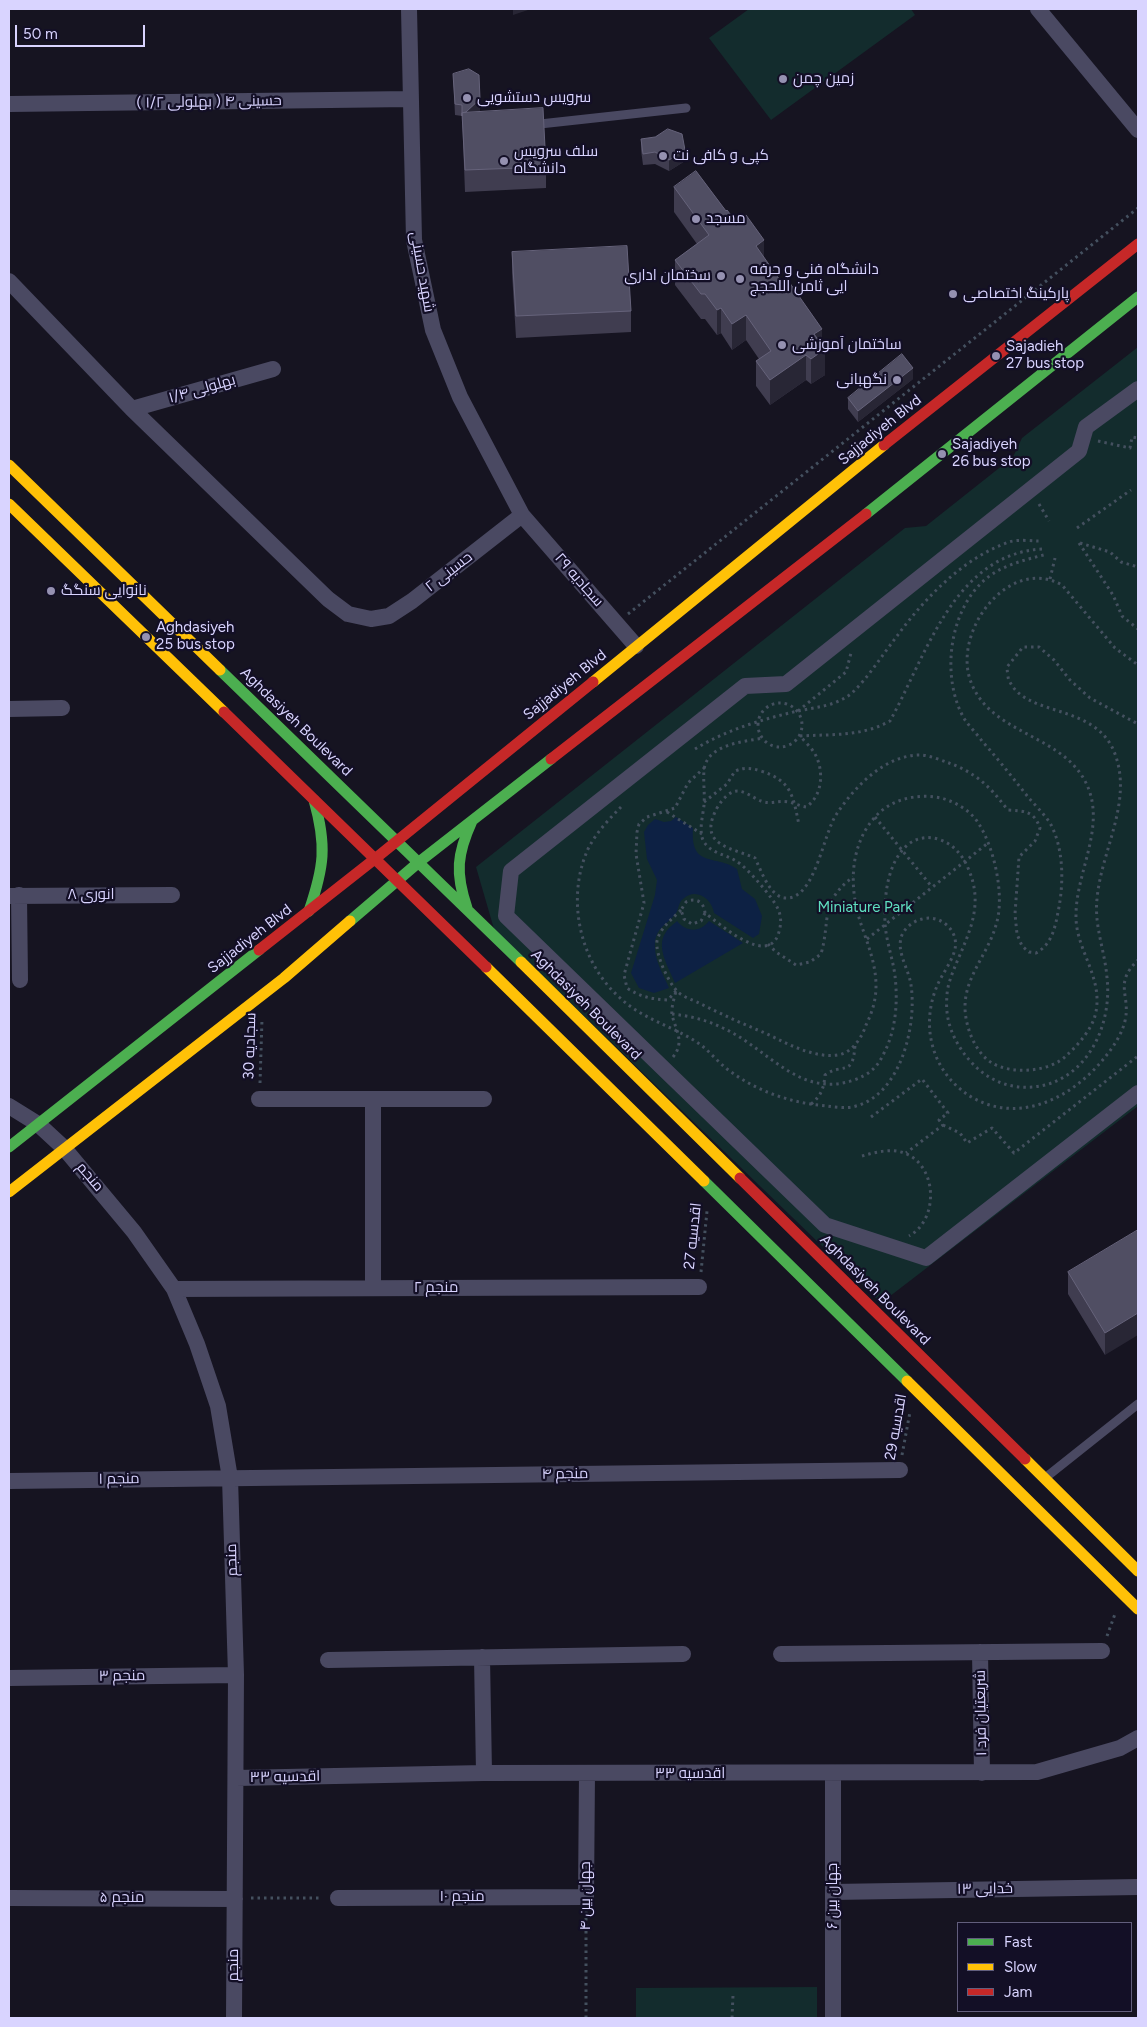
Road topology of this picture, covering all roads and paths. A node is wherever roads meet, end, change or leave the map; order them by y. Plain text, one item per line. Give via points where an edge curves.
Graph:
1 (409, 9) edge
2 (1038, 9) edge
3 (410, 99) junction
4 (9, 104) edge
5 (686, 108) dead end
6 (540, 124) edge
7 (1138, 130) edge
8 (1138, 208) edge
9 (1138, 244) edge
10 (9, 281) edge
11 (1138, 297) edge
12 (273, 368) dead end
13 (1138, 389) edge
14 (132, 409) junction
15 (1083, 438) junction
16 (1138, 438) edge
17 (9, 466) edge
18 (1131, 490) dead end
19 (9, 504) edge
20 (522, 515) junction
21 (1077, 528) dead end
22 (1039, 541) dead end
23 (1042, 549) dead end
24 (1047, 554) dead end
25 (1055, 558) dead end
26 (1138, 567) edge
27 (1050, 579) junction
28 (617, 623) junction
29 (859, 626) junction
30 (1138, 629) edge
31 (636, 646) junction
32 (1138, 665) edge
33 (62, 708) dead end
34 (9, 709) edge
35 (798, 711) junction
36 (758, 722) junction
37 (1138, 724) edge
38 (800, 736) junction
39 (763, 738) junction
40 (689, 754) dead end
41 (704, 768) junction
42 (313, 798) junction
43 (627, 802) dead end
44 (704, 803) junction
45 (794, 804) junction
46 (667, 812) junction
47 (875, 817) junction
48 (472, 821) junction
49 (798, 825) dead end
50 (702, 835) junction
51 (397, 840) junction
52 (988, 843) junction
53 (901, 849) junction
54 (376, 858) junction
55 (965, 861) junction
56 (419, 862) junction
57 (854, 877) junction
58 (398, 880) junction
59 (932, 887) junction
60 (14, 895) edge
61 (172, 895) dead end
62 (466, 908) junction
63 (681, 910) junction
64 (310, 911) junction
65 (705, 913) junction
66 (885, 924) junction
67 (867, 939) junction
68 (768, 944) junction
69 (1138, 960) edge
70 (20, 980) dead end
71 (676, 991) junction
72 (264, 994) junction
73 (672, 1014) junction
74 (678, 1030) junction
75 (855, 1044) junction
76 (1138, 1056) edge
77 (663, 1068) junction
78 (824, 1085) junction
79 (1138, 1093) edge
80 (373, 1099) junction
81 (484, 1099) dead end
82 (259, 1100) joint
83 (811, 1105) junction
84 (9, 1106) edge
85 (871, 1117) dead end
86 (38, 1124) junction
87 (943, 1125) junction
88 (9, 1147) edge
89 (64, 1148) junction
90 (906, 1153) junction
91 (862, 1156) dead end
92 (709, 1186) junction
93 (9, 1192) edge
94 (882, 1244) junction
95 (373, 1288) junction
96 (699, 1288) joint
97 (174, 1289) junction
98 (914, 1388) junction
99 (1138, 1404) edge
100 (900, 1470) joint
101 (230, 1478) junction
102 (1045, 1478) junction
103 (9, 1481) edge
104 (1138, 1571) edge
105 (1122, 1594) junction
106 (1138, 1610) edge
107 (1102, 1651) joint
108 (980, 1652) junction
109 (683, 1654) dead end
110 (781, 1654) dead end
111 (482, 1658) junction
112 (328, 1660) dead end
113 (236, 1675) junction
114 (9, 1678) edge
115 (1138, 1738) edge
116 (484, 1773) junction
117 (587, 1773) junction
118 (982, 1773) junction
119 (833, 1774) junction
120 (236, 1778) junction
121 (1138, 1887) edge
122 (833, 1892) junction
123 (586, 1897) junction
124 (9, 1898) edge
125 (338, 1898) joint
126 (235, 1899) junction
127 (733, 1994) dead end
128 (234, 2018) edge
129 (586, 2018) edge
130 (732, 2018) edge
131 (833, 2018) edge

1 - 3 street, شهید حسینی
2 - 7 street
3 - 4 street, حسینی ۴ ( بهلولی ۱/۲ )
3 - 20 street, شهید حسینی via 414,240 433,330 460,397
5 - 6 lane
8 - 28 path
9 - 31 main road, Sajjadiyeh Blvd
10 - 14 street
11 - 48 main road via 929,465
12 - 14 street, بهلولی ۱/۴
13 - 15 street via 1086,427
14 - 20 street, حسینی ۲ via 328,599 348,614 371,620 389,616
15 - 16 path via 1130,448 1132,436
15 - 29 street via 1079,451
17 - 51 main road, Aghdasiyeh Boulevard
18 - 21 path
19 - 42 main road
20 - 28 street, سجادیه ۲۹
22 - 35 path via 1011,541 978,557 947,580 913,614 851,693 828,706
23 - 38 path via 1030,549 998,560 964,589 942,618 890,721 874,730
24 - 45 path via 993,573 975,591 961,614 952,640 950,670 955,697 966,720 1049,822 1059,845 1059,910 1050,941 1044,949 1036,954 1022,946 1015,914 1019,857 1035,841 1040,828 1036,819 1022,811 1008,810 988,786 963,768 921,755 902,757 880,768 862,783 836,815 808,884 795,898 784,899 776,895 755,858 724,847 714,839 711,827 715,811 733,791 741,791 769,804
25 - 27 path
26 - 30 path via 1121,562 1110,552 1079,543 1113,595 1122,616
27 - 32 path via 1062,585 1115,648
27 - 52 path via 1030,579 995,596 981,611 966,651 969,677 991,711 1060,753 1075,766 1092,798 1090,846 1076,916 1097,989 1094,1017 1080,1041 1063,1060 1044,1068 1021,1071 992,1064 978,1049 967,1025 964,1006 968,985 988,947 1000,906 996,870
28 - 31 street, سجادیه ۲۹
29 - 35 path via 846,672
29 - 77 street via 786,684 745,686 511,871 506,916
31 - 51 main road, Sajjadiyeh Blvd
33 - 34 street
35 - 36 path
35 - 36 path via 783,703 774,704 767,707
35 - 38 path via 802,719
36 - 39 path
36 - 40 path via 729,731
37 - 55 path via 1090,698 1039,648 1023,647 1007,667 1008,680 1018,693 1096,728 1115,754 1120,776 1116,820 1096,905 1107,979 1107,1004 1090,1054 1074,1071 1050,1084 1028,1088 1007,1085 986,1076 955,1041 947,1017 946,994 974,920 973,879
38 - 39 path via 786,746 769,744
38 - 45 path via 815,754 820,769 820,791 806,807
39 - 41 path via 729,744 711,755
41 - 44 path
41 - 46 path via 688,783 675,808
42 - 54 main road
42 - 64 main road via 321,823 324,853
43 - 74 path via 605,823 589,848 579,879 578,911 583,940 596,969 617,996 642,1015
44 - 45 path via 720,791 734,771 753,768 787,784
44 - 50 path
45 - 49 path
46 - 50 path
46 - 71 path via 647,817 639,824 636,854 644,903 624,975 627,988 649,999 668,1000
47 - 52 path via 891,804 910,797 950,800 978,822
47 - 53 path
47 - 57 path via 860,840 854,861
48 - 56 main road
48 - 62 main road via 462,842 458,868
50 - 68 path via 711,850 746,867 778,909 781,924 776,939
51 - 54 main road, Sajjadiyeh Blvd
51 - 56 main road, Aghdasiyeh Boulevard
52 - 55 path
53 - 55 path via 917,838 937,838 952,845
53 - 59 path
53 - 66 path via 891,868
54 - 58 main road
54 - 64 main road, Sajjadiyeh Blvd
55 - 59 path
56 - 58 main road
56 - 62 main road, Aghdasiyeh Boulevard
57 - 67 path via 856,904
57 - 68 path via 833,896 827,910 821,954 810,962 796,965
58 - 72 main road
58 - 92 main road
59 - 66 path
60 - 61 street, انوری ۸
60 - 70 street
62 - 102 main road, Aghdasiyeh Boulevard
63 - 65 path via 684,919 692,924 701,921
63 - 65 path via 686,902 695,899 703,904
63 - 71 path via 662,929 656,950
64 - 86 main road, Sajjadiyeh Blvd
65 - 68 path via 754,946
66 - 67 path
66 - 78 path via 895,986 894,1026 888,1045 878,1064 866,1076 841,1084
67 - 75 path via 876,989 873,1007
69 - 83 path via 1125,978 1126,1019 1120,1035 1091,1073 1062,1096 1041,1105 1014,1110 986,1105 962,1092 943,1072 932,1050 928,1027 931,1006 956,941 946,924 934,918 922,919 909,925 901,937 900,948 911,983 912,1003 909,1034 900,1064 890,1082 874,1097 856,1106
71 - 73 path
71 - 75 path via 736,1022 800,1049 834,1056 846,1053
72 - 82 path, سجادیه 30
72 - 89 main road
73 - 74 path
73 - 78 path via 695,1017 725,1028 806,1081
74 - 77 path via 678,1048
74 - 83 path via 753,1086 790,1101
75 - 78 path via 850,1066 831,1070 825,1075
76 - 87 path via 1014,1153 992,1128 967,1143 960,1133
77 - 94 street via 825,1225
78 - 83 path via 819,1098
79 - 94 street via 926,1258
80 - 81 street
80 - 82 street
80 - 95 street
84 - 86 street, منجم
85 - 87 path via 922,1079 948,1113 939,1120
86 - 88 main road, Sajjadiyeh Blvd
86 - 89 street, منجم
87 - 90 path
89 - 93 main road
89 - 97 street, منجم via 134,1232
90 - 91 path via 878,1152
90 - 94 path via 919,1164 927,1177 931,1192 930,1208 912,1234
92 - 96 path, اقدسیه 27
92 - 98 main road
95 - 96 street, منجم ۲
95 - 97 street, منجم ۲
97 - 101 street, منجم via 218,1406
98 - 100 path, اقدسیه 29
98 - 105 main road
99 - 102 lane
100 - 101 street, منجم ۴
101 - 103 street, منجم ۱
101 - 113 street, منجم
102 - 104 main road, Aghdasiyeh Boulevard
105 - 106 main road
105 - 107 path
107 - 108 street
108 - 110 street
108 - 118 street, شریعتیان فرد ۱
109 - 111 street
111 - 112 street
111 - 116 street
113 - 114 street, منجم ۳
113 - 120 street, منجم
115 - 118 street, اقدسیه ۳۳ via 1120,1748 1037,1772
116 - 117 street, اقدسیه ۳۳
116 - 120 street, اقدسیه ۳۳
117 - 119 street, اقدسیه ۳۳
117 - 123 street, جهان بین ۴
118 - 119 street, اقدسیه ۳۳
119 - 122 street, جهان بین ۶
120 - 126 street, منجم
121 - 122 street, خدایی ۱۳
122 - 131 street, جهان بین ۶
123 - 125 street, منجم ۱۰
123 - 129 path, جهان بین ۴
124 - 126 street, منجم ۵
125 - 126 path
126 - 128 street, منجم
127 - 130 path

